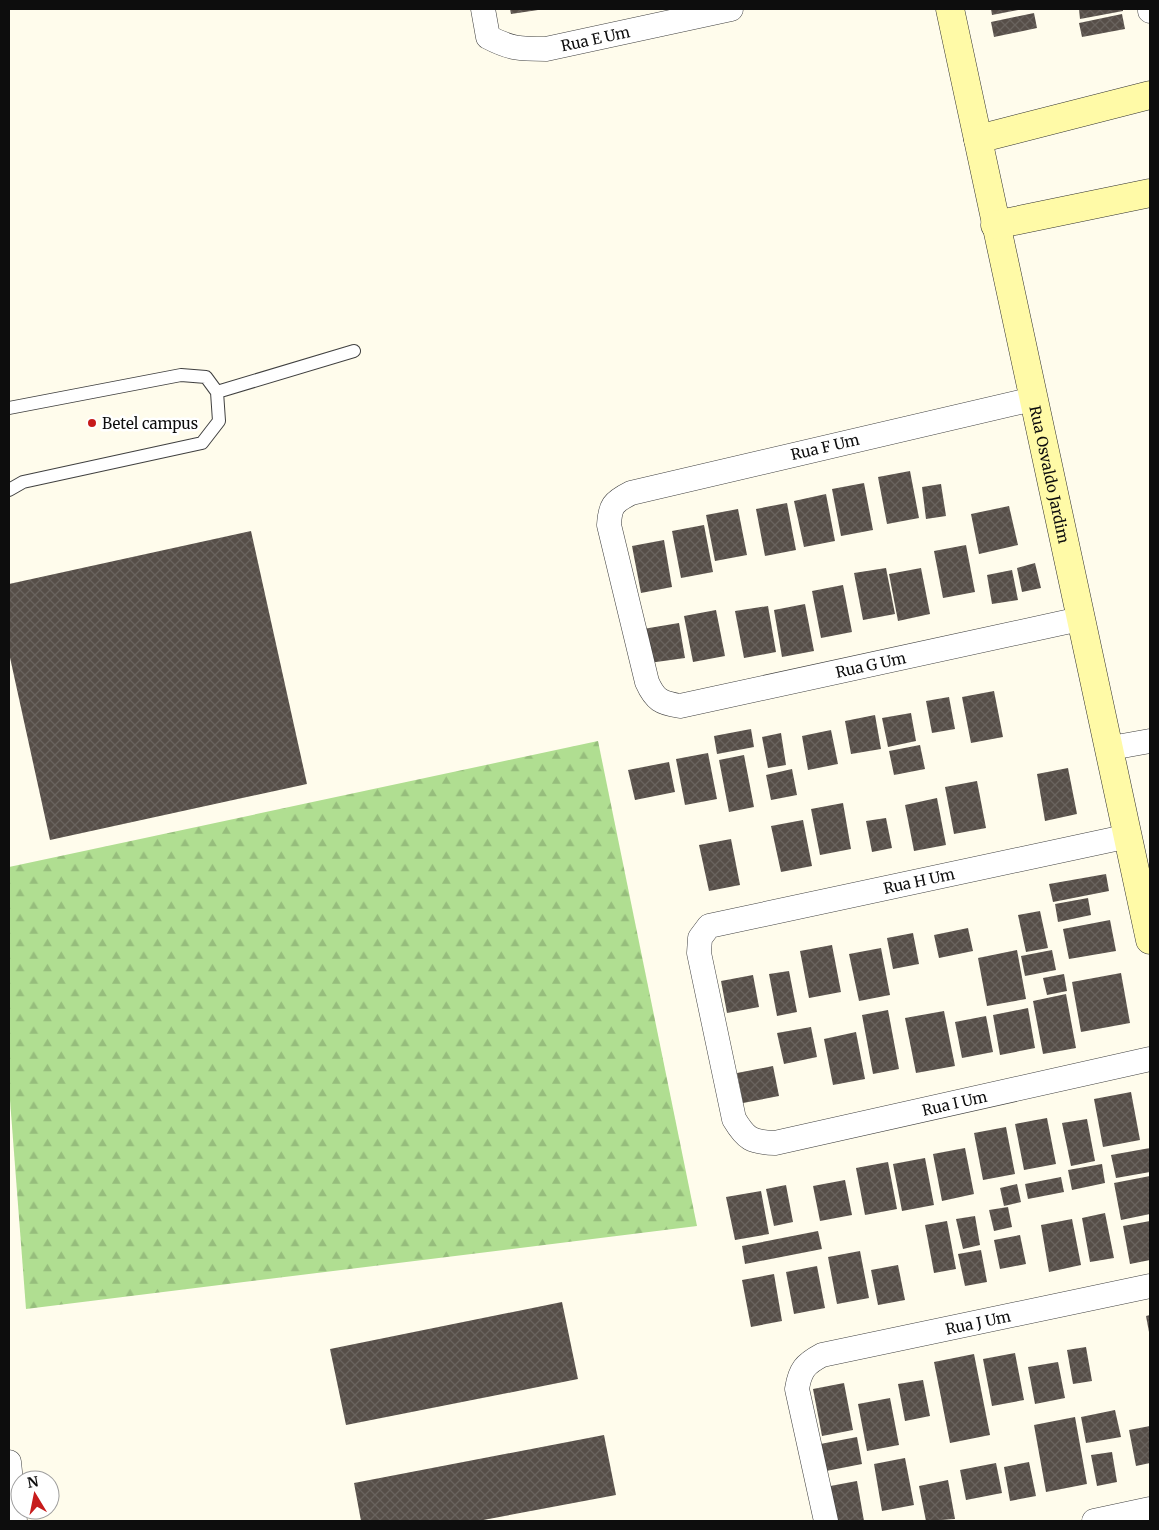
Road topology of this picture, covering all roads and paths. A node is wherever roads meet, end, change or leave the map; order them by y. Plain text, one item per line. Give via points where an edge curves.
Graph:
1 (484, 9) edge
2 (731, 9) edge
3 (950, 9) edge
4 (1150, 96) edge
5 (978, 139) junction
6 (1150, 193) edge
7 (995, 226) junction
8 (354, 351) dead end
9 (217, 392) junction
10 (1033, 399) junction
11 (9, 408) edge
12 (9, 490) edge
13 (1080, 619) junction
14 (662, 703) joint
15 (1150, 741) edge
16 (1111, 748) junction
17 (1129, 836) junction
18 (1150, 940) edge
19 (1150, 1059) edge
20 (757, 1143) joint
21 (1150, 1286) edge
22 (9, 1462) edge
23 (1150, 1509) edge
24 (15, 1521) edge
25 (826, 1521) edge
26 (1094, 1521) edge

1 - 2 street, Rua E Um via 488,37 508,48 529,49 546,49
3 - 5 street, Rua Osvaldo Jardim
4 - 5 street
5 - 7 street, Rua Osvaldo Jardim
6 - 7 street
7 - 10 street, Rua Osvaldo Jardim
8 - 9 lane
9 - 11 lane via 206,377 181,375
9 - 12 lane via 219,421 202,443 22,482
10 - 13 street, Rua Osvaldo Jardim
10 - 14 street, Rua F Um via 631,493 618,499 610,509 609,525 647,682 651,692
13 - 14 street, Rua G Um via 680,706
13 - 16 street, Rua Osvaldo Jardim
15 - 16 street
16 - 17 street, Rua Osvaldo Jardim
17 - 18 street, Rua Osvaldo Jardim
17 - 20 street, Rua H Um via 709,926 700,938 700,953 734,1120 744,1135
19 - 20 street, Rua I Um via 775,1143
21 - 25 street, Rua J Um via 822,1355 806,1364 797,1389
22 - 24 street
23 - 26 street

